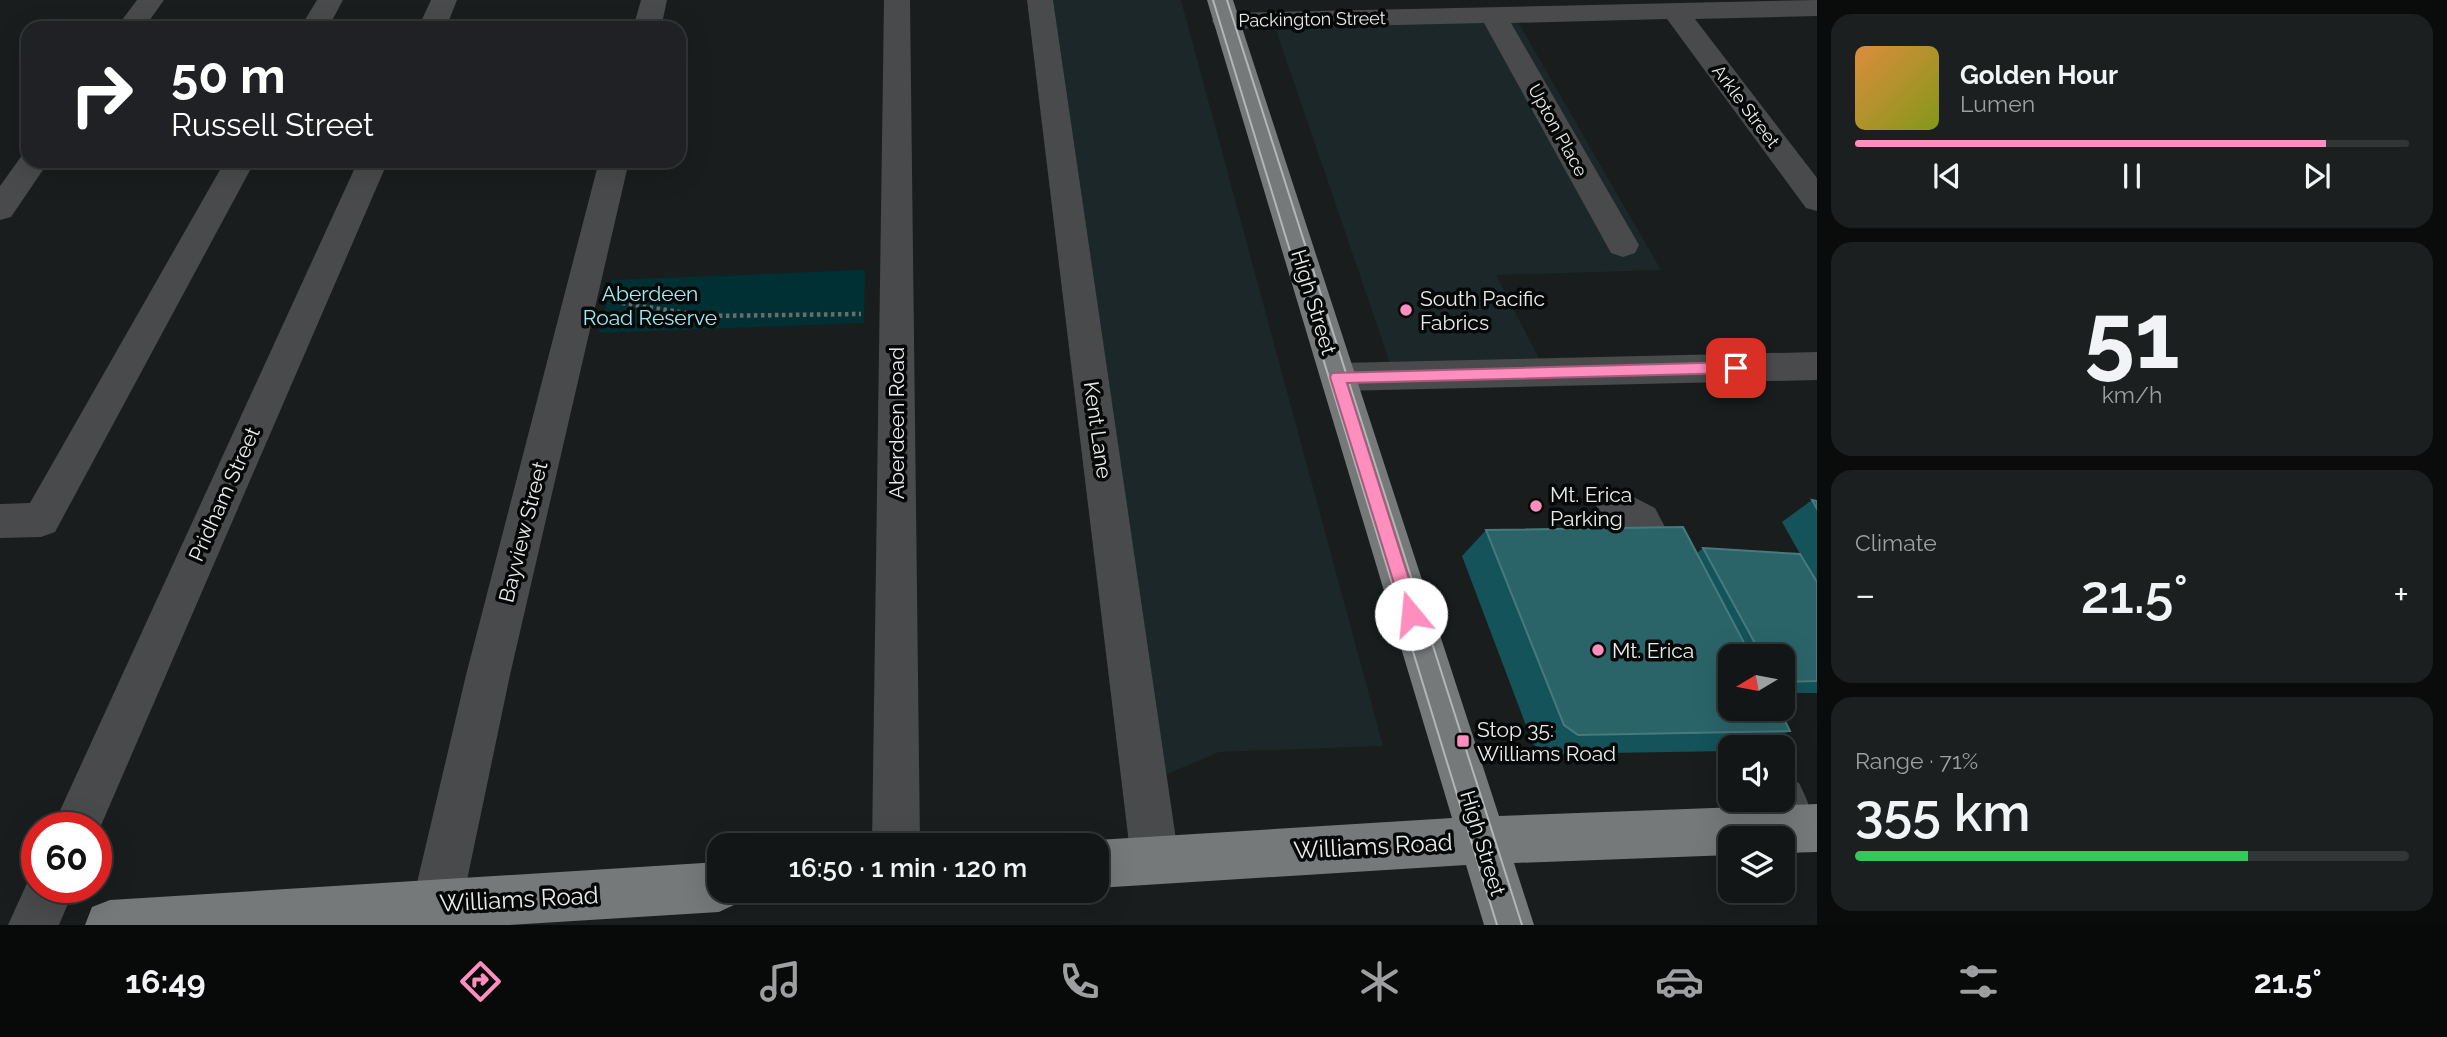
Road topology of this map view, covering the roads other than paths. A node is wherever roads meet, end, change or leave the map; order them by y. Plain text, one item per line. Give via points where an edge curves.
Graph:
1 (151, 0) edge
2 (330, 0) edge
3 (444, 0) edge
4 (654, 0) edge
5 (897, 0) edge
6 (1040, 0) edge
7 (1426, 8) edge
8 (1817, 8) edge
9 (1223, 10) edge
10 (1675, 11) junction
11 (1493, 15) junction
12 (136, 21) edge
13 (318, 21) edge
14 (435, 21) edge
15 (649, 21) edge
16 (29, 168) edge
17 (236, 168) edge
18 (370, 168) edge
19 (612, 168) edge
20 (1817, 200) edge
21 (0, 209) edge
22 (1623, 244) dead end
23 (1817, 366) edge
24 (1338, 377) junction
25 (1616, 505) dead end
26 (0, 521) edge
27 (1683, 603) edge
28 (83, 812) edge
29 (1799, 819) edge
30 (895, 833) edge
31 (1482, 839) junction
32 (1155, 860) junction
33 (1109, 863) edge
34 (707, 888) edge
35 (43, 903) edge
36 (437, 904) junction
37 (33, 925) edge
38 (110, 925) edge
39 (1509, 925) edge

1 - 12 street
2 - 13 street
3 - 14 street
4 - 15 street
5 - 30 street, Aberdeen Road
6 - 32 street, Kent Lane
7 - 9 street, Packington Street
7 - 11 street, Packington Street
8 - 10 street, Packington Street
9 - 24 main road, High Street
10 - 11 street, Packington Street
10 - 20 street, Arkle Street
11 - 22 street, Upton Place
16 - 21 street
17 - 26 street via 41,520
18 - 28 street, Pridham Street
19 - 36 street, Bayview Street
23 - 24 street
24 - 31 main road, High Street
25 - 27 street via 1642,520
29 - 31 main road, Williams Road
31 - 32 main road, Williams Road
31 - 39 main road, High Street
32 - 33 main road, Williams Road
34 - 36 main road, Williams Road
35 - 37 street
36 - 38 main road, Williams Road

